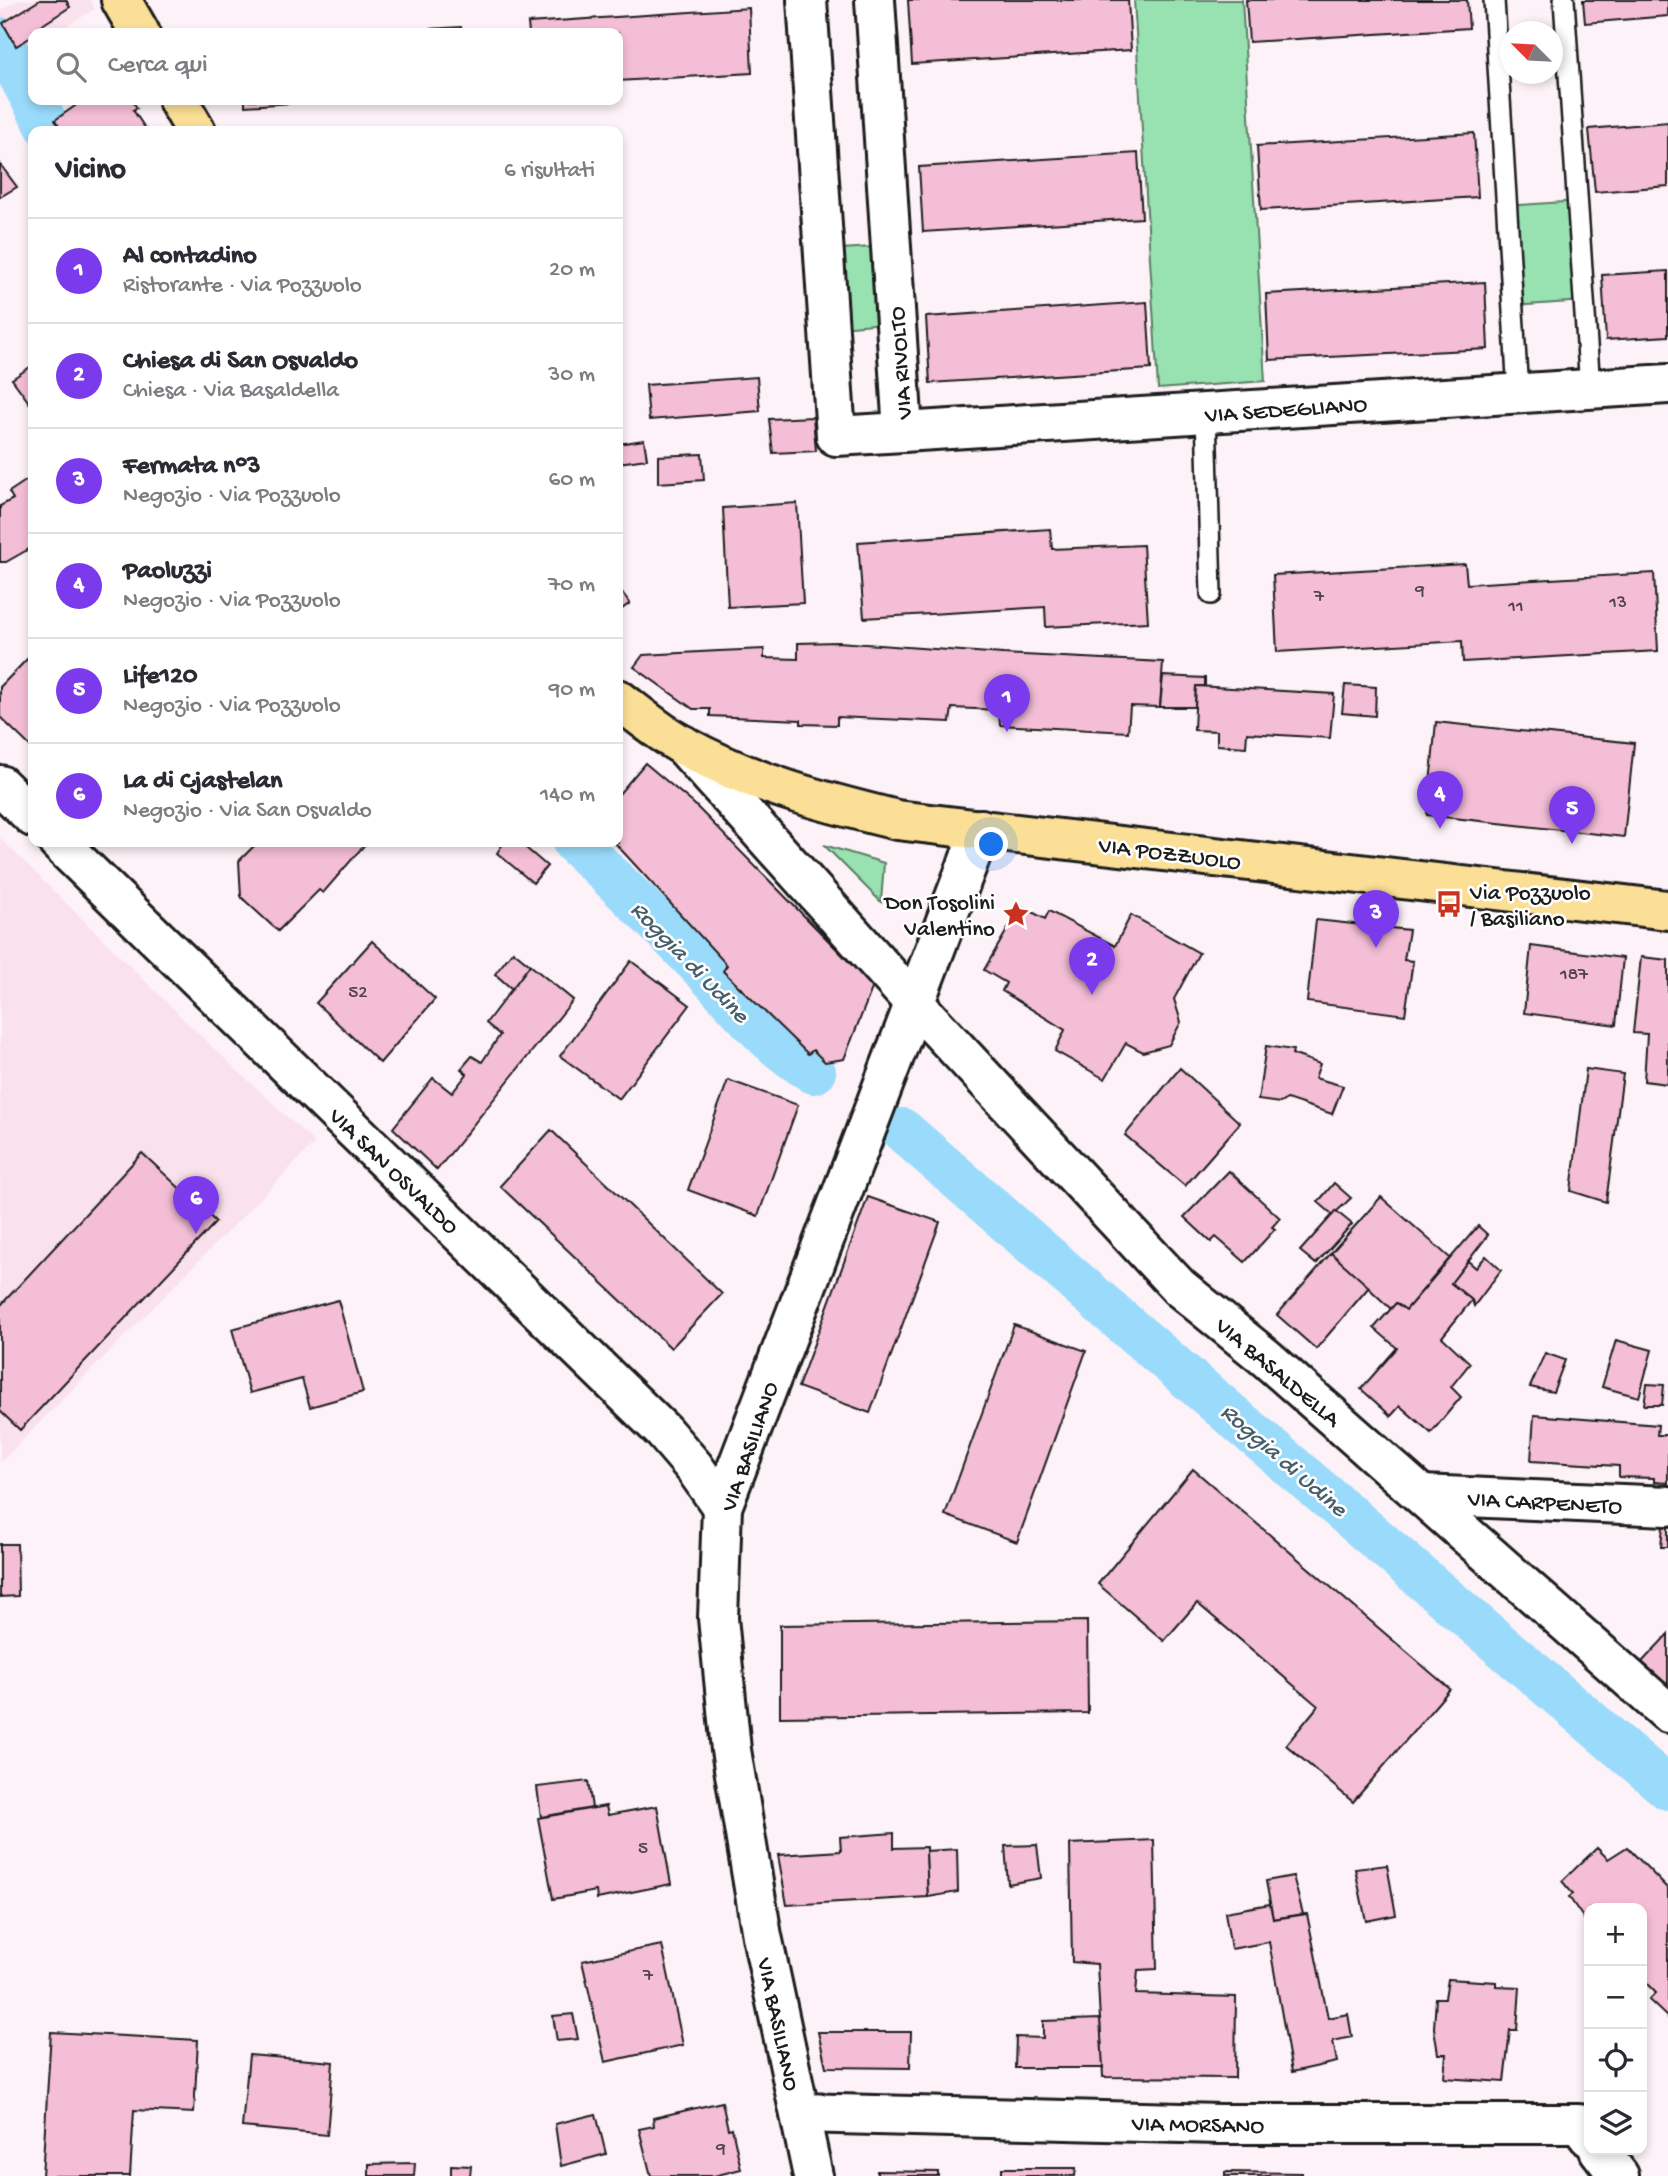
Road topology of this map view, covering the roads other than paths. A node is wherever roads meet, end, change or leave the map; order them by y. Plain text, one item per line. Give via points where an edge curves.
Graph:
1 (121, 0) edge
2 (807, 0) edge
3 (875, 0) edge
4 (1494, 0) edge
5 (1564, 0) edge
6 (137, 28) edge
7 (181, 105) edge
8 (193, 126) edge
9 (1668, 384) edge
10 (1590, 389) junction
11 (1518, 393) junction
12 (1206, 412) junction
13 (904, 432) junction
14 (1211, 594) dead end
15 (623, 703) edge
16 (683, 745) junction
17 (0, 785) edge
18 (28, 812) edge
19 (981, 829) junction
20 (63, 847) edge
21 (1668, 910) edge
22 (914, 1003) junction
23 (1422, 1495) junction
24 (1668, 1506) edge
25 (722, 1507) junction
26 (1668, 1713) edge
27 (800, 2113) junction
28 (1584, 2130) edge
29 (1603, 2155) edge
30 (813, 2176) edge
31 (1619, 2176) edge

1 - 6 main road
2 - 13 street, VIA RIVOLTO via 836,436
3 - 13 street, VIA RIVOLTO
4 - 11 lane
5 - 10 lane
7 - 8 main road
9 - 10 street, VIA SEDEGLIANO
10 - 11 street, VIA SEDEGLIANO
11 - 12 street, VIA SEDEGLIANO
12 - 13 street, VIA SEDEGLIANO
12 - 14 lane
15 - 16 main road, VIA POZZUOLO
16 - 19 main road, VIA POZZUOLO via 755,780 809,798 897,820
16 - 22 street, VIA POZZUOLO
17 - 18 street
19 - 21 main road, VIA POZZUOLO
19 - 22 street, VIA BASILIANO
20 - 25 street, VIA SAN OSVALDO via 663,1431
22 - 23 street, VIA BASALDELLA via 1179,1287
22 - 25 street, VIA BASILIANO
23 - 24 street, VIA CARPENETO
23 - 26 street, VIA BASALDELLA
25 - 27 street, VIA BASILIANO via 718,1618 731,1750 762,1936
27 - 28 street, VIA MORSANO via 1220,2124 1579,2124
27 - 30 street, VIA BASILIANO
29 - 31 street

